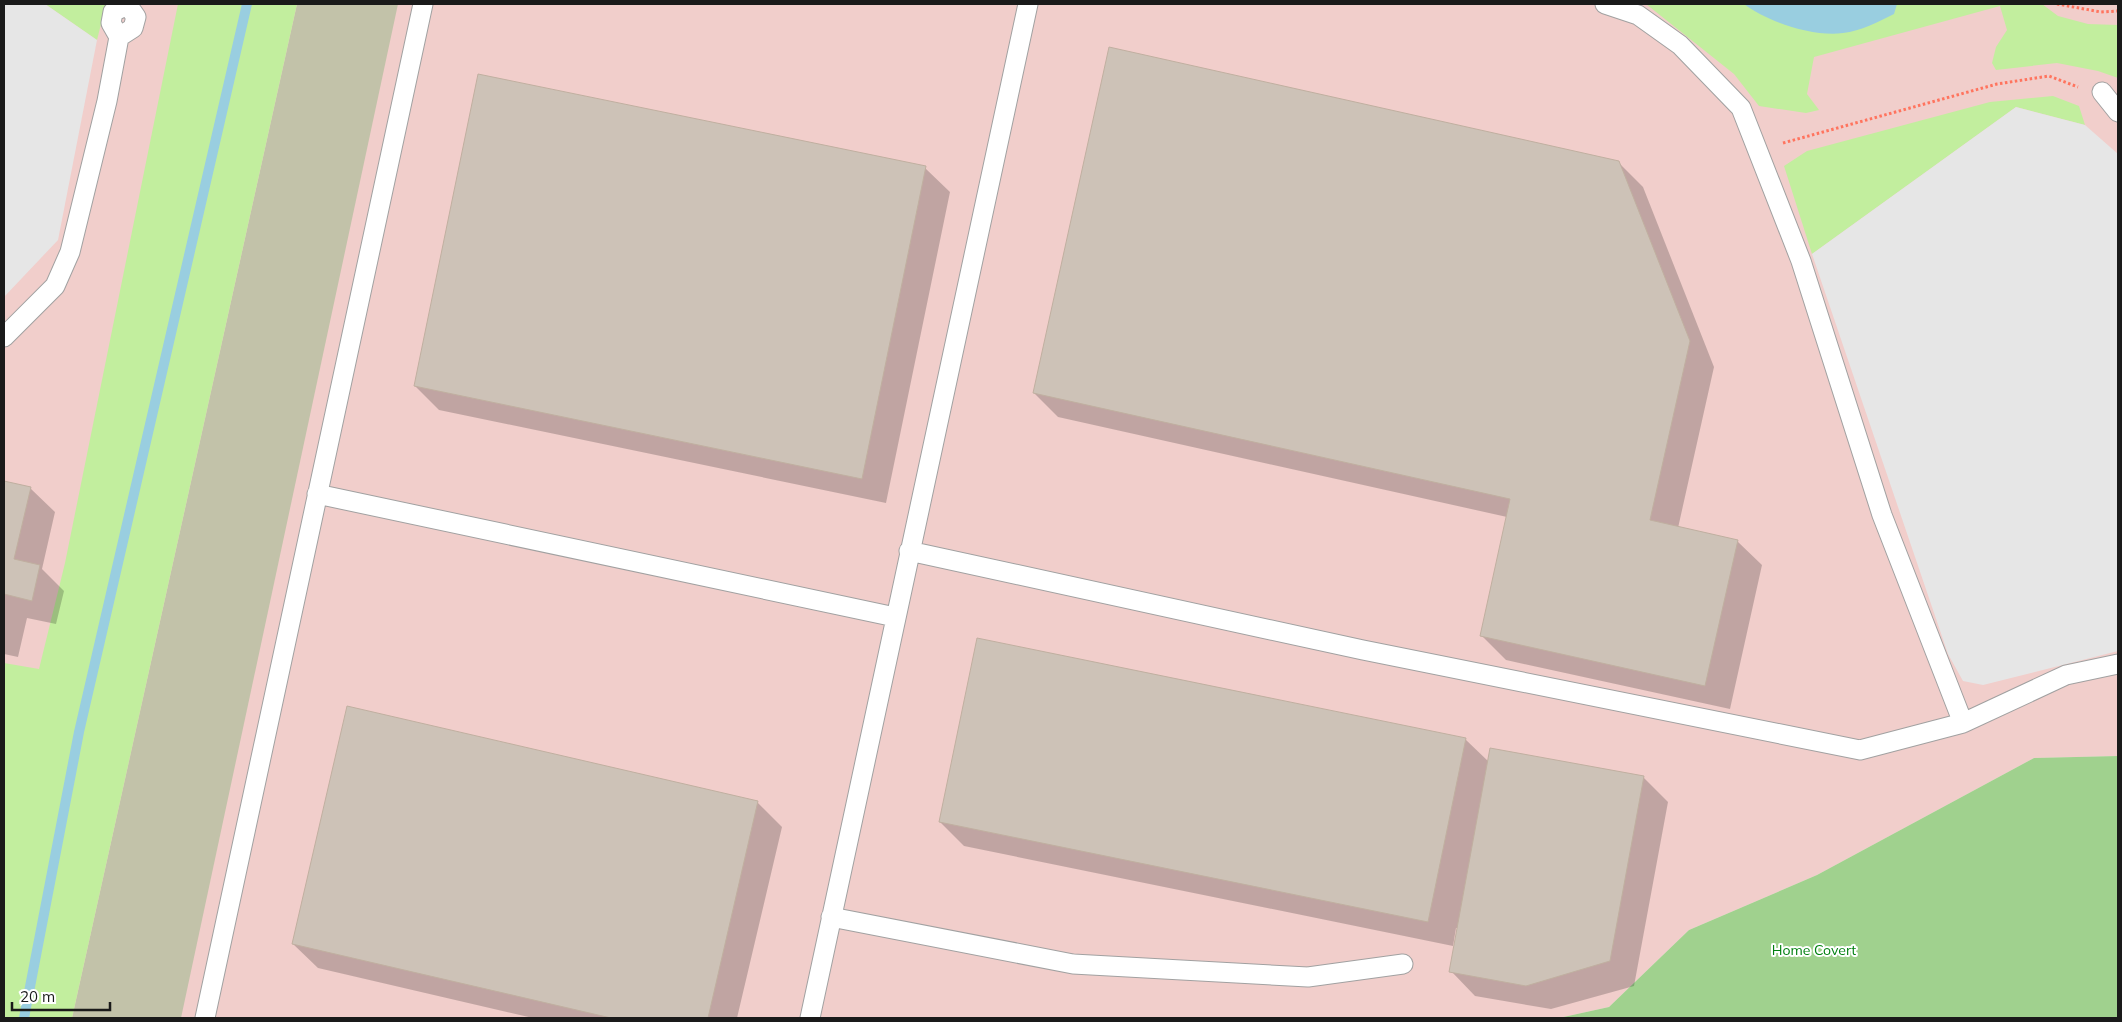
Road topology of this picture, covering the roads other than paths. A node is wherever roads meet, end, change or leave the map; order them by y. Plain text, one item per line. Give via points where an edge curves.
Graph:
1 (127, 4) edge
2 (423, 4) edge
3 (1028, 4) edge
4 (1605, 4) edge
5 (2102, 92) road end
6 (2118, 112) edge
7 (4, 337) edge
8 (317, 494) junction
9 (909, 551) junction
10 (895, 616) junction
11 (2118, 664) edge
12 (1962, 723) junction
13 (831, 917) junction
14 (1403, 964) dead end
15 (205, 1018) edge
16 (810, 1018) edge

1 - 7 lane via 136,17 133,28 119,37 107,101 70,252 55,286
2 - 8 lane
3 - 9 lane
4 - 12 lane via 1638,15 1680,45 1741,108 1801,262 1882,515
5 - 6 lane
8 - 10 lane
8 - 15 lane
9 - 10 lane
9 - 12 lane via 1363,650 1860,750
10 - 13 lane
11 - 12 lane via 2066,675
13 - 14 lane via 1073,964 1308,977
13 - 16 lane

